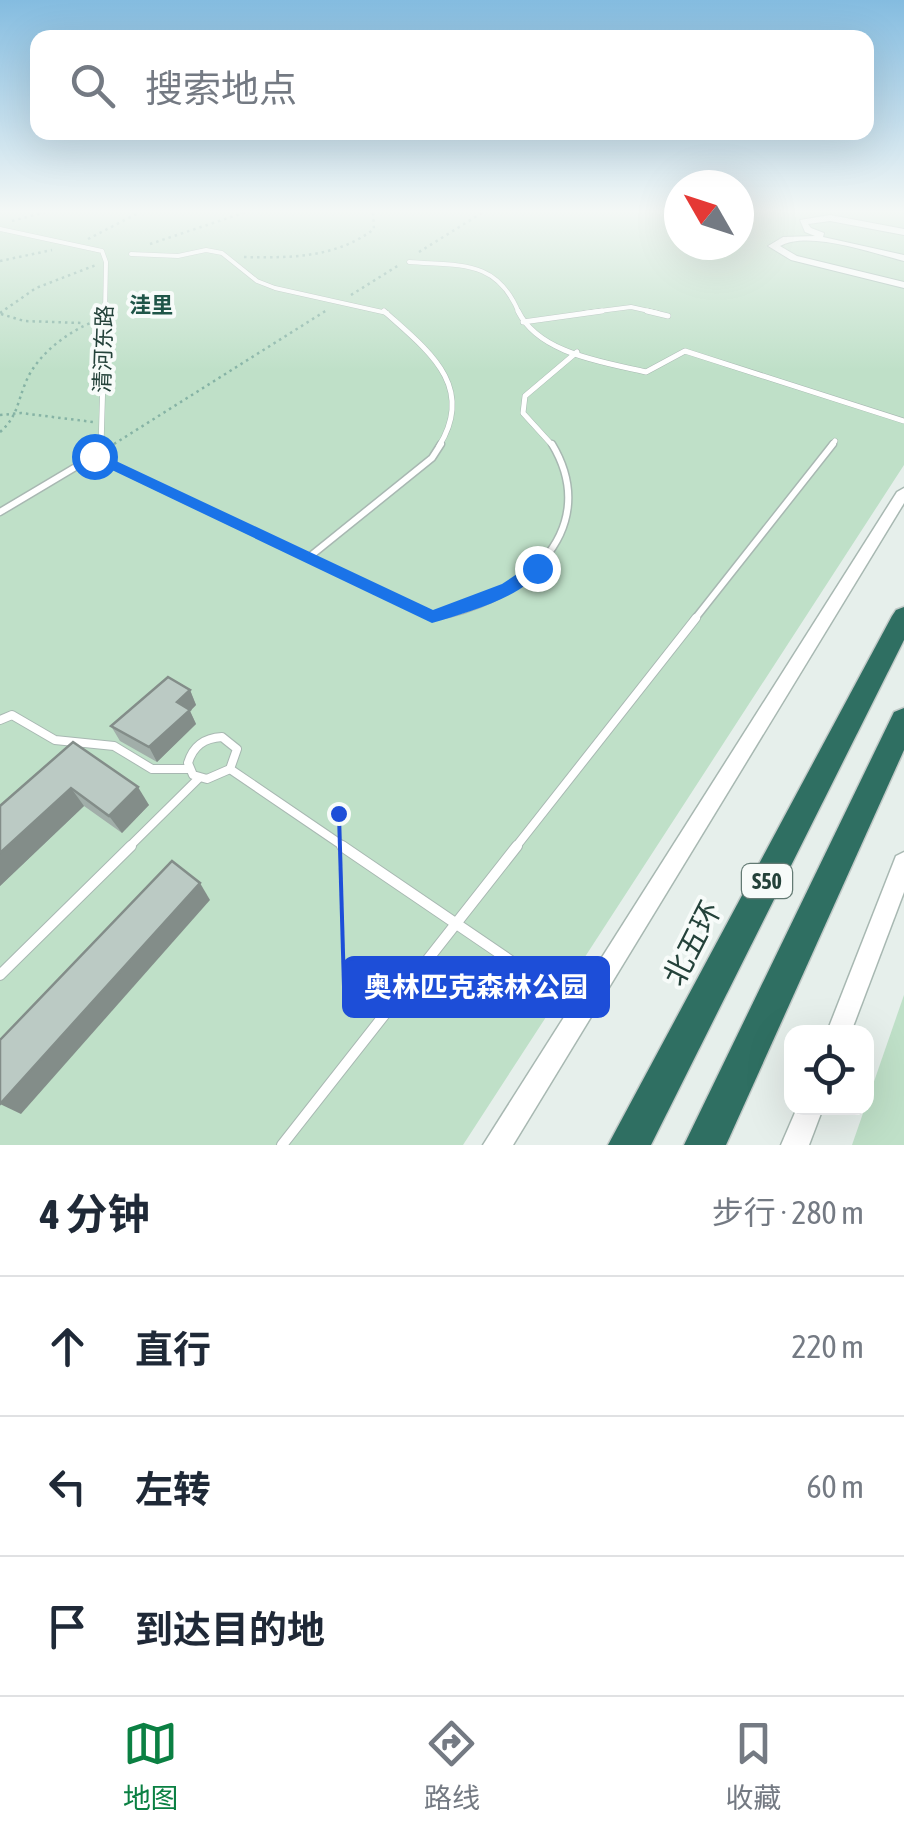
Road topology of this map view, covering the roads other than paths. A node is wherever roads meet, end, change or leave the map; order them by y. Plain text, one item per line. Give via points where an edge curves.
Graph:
1 (106, 264) edge
2 (237, 264) edge
3 (434, 264) edge
4 (820, 264) edge
5 (904, 285) edge
6 (668, 316) dead end
7 (522, 322) junction
8 (577, 352) junction
9 (904, 421) edge
10 (835, 441) dead end
11 (98, 452) junction
12 (904, 492) edge
13 (0, 512) edge
14 (308, 558) junction
15 (904, 616) edge
16 (0, 720) edge
17 (904, 720) edge
18 (189, 769) junction
19 (230, 769) junction
20 (199, 778) junction
21 (904, 863) edge
22 (460, 923) junction
23 (0, 974) edge
24 (582, 1009) junction
25 (841, 1025) edge
26 (807, 1115) edge
27 (282, 1145) edge
28 (497, 1145) edge
29 (629, 1145) edge
30 (706, 1145) edge
31 (795, 1145) edge

1 - 11 lane, 清河东路
2 - 14 lane via 275,288 383,310 438,360 451,389 451,427 432,458
3 - 7 lane via 471,268 505,283
4 - 5 main road
6 - 7 lane via 630,307
7 - 8 lane
8 - 9 lane via 646,372 684,351
8 - 14 lane via 525,396 523,414 558,458 568,505 564,532 537,568 472,605 432,617
10 - 22 lane
11 - 13 lane
11 - 14 lane
12 - 24 street
15 - 29 highway, 北五环 / S50
16 - 18 lane via 12,715 55,740 114,746 152,769
17 - 30 highway, S50
18 - 19 lane via 199,743 222,737 236,749
18 - 20 lane
19 - 20 lane
19 - 22 lane
20 - 23 lane
21 - 25 street
22 - 24 lane
22 - 27 lane
24 - 28 street
26 - 31 street

